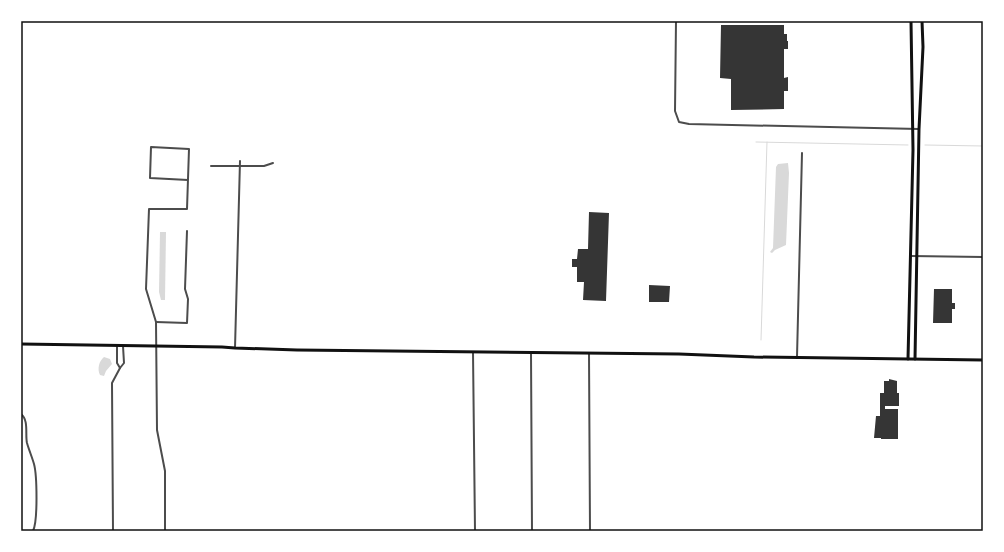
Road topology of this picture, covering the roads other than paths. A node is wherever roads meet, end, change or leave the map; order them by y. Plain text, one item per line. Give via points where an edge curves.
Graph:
1 (676, 21) edge
2 (910, 21) edge
3 (922, 21) edge
4 (913, 129) junction
5 (919, 129) junction
6 (802, 153) dead end
7 (240, 161) dead end
8 (273, 163) dead end
9 (211, 166) dead end
10 (240, 166) junction
11 (188, 180) junction
12 (187, 231) dead end
13 (911, 256) junction
14 (917, 256) junction
15 (983, 257) edge
16 (156, 322) junction
17 (21, 344) edge
18 (117, 345) junction
19 (123, 345) junction
20 (157, 346) junction
21 (234, 348) junction
22 (473, 352) junction
23 (531, 353) junction
24 (589, 354) junction
25 (797, 357) junction
26 (908, 359) junction
27 (915, 359) junction
28 (983, 360) edge
29 (120, 368) junction
30 (21, 414) edge
31 (33, 531) edge
32 (113, 531) edge
33 (165, 531) edge
34 (474, 531) edge
35 (532, 531) edge
36 (590, 531) edge

1 - 4 street via 675,111 679,122
2 - 4 main road
3 - 5 main road
4 - 5 street
4 - 13 main road
5 - 14 main road
6 - 25 street
7 - 10 street
8 - 10 street via 264,166
9 - 10 street
10 - 21 street
11 - 11 street via 189,149 151,147 150,178
11 - 16 street via 187,210 150,209 146,289
12 - 16 street via 187,323
13 - 14 street
13 - 26 main road
14 - 15 street
14 - 27 main road
16 - 20 street
17 - 18 main road
18 - 19 main road
18 - 29 street via 117,362
19 - 20 main road
19 - 29 street via 124,363
20 - 21 main road
20 - 33 street via 157,430 165,471
21 - 22 main road
22 - 23 main road
22 - 34 street
23 - 24 main road
23 - 35 street
24 - 25 main road
24 - 36 street
25 - 26 main road
26 - 27 main road
27 - 28 main road
29 - 32 street via 112,383
30 - 31 street via 25,420 27,444 35,474 36,514

